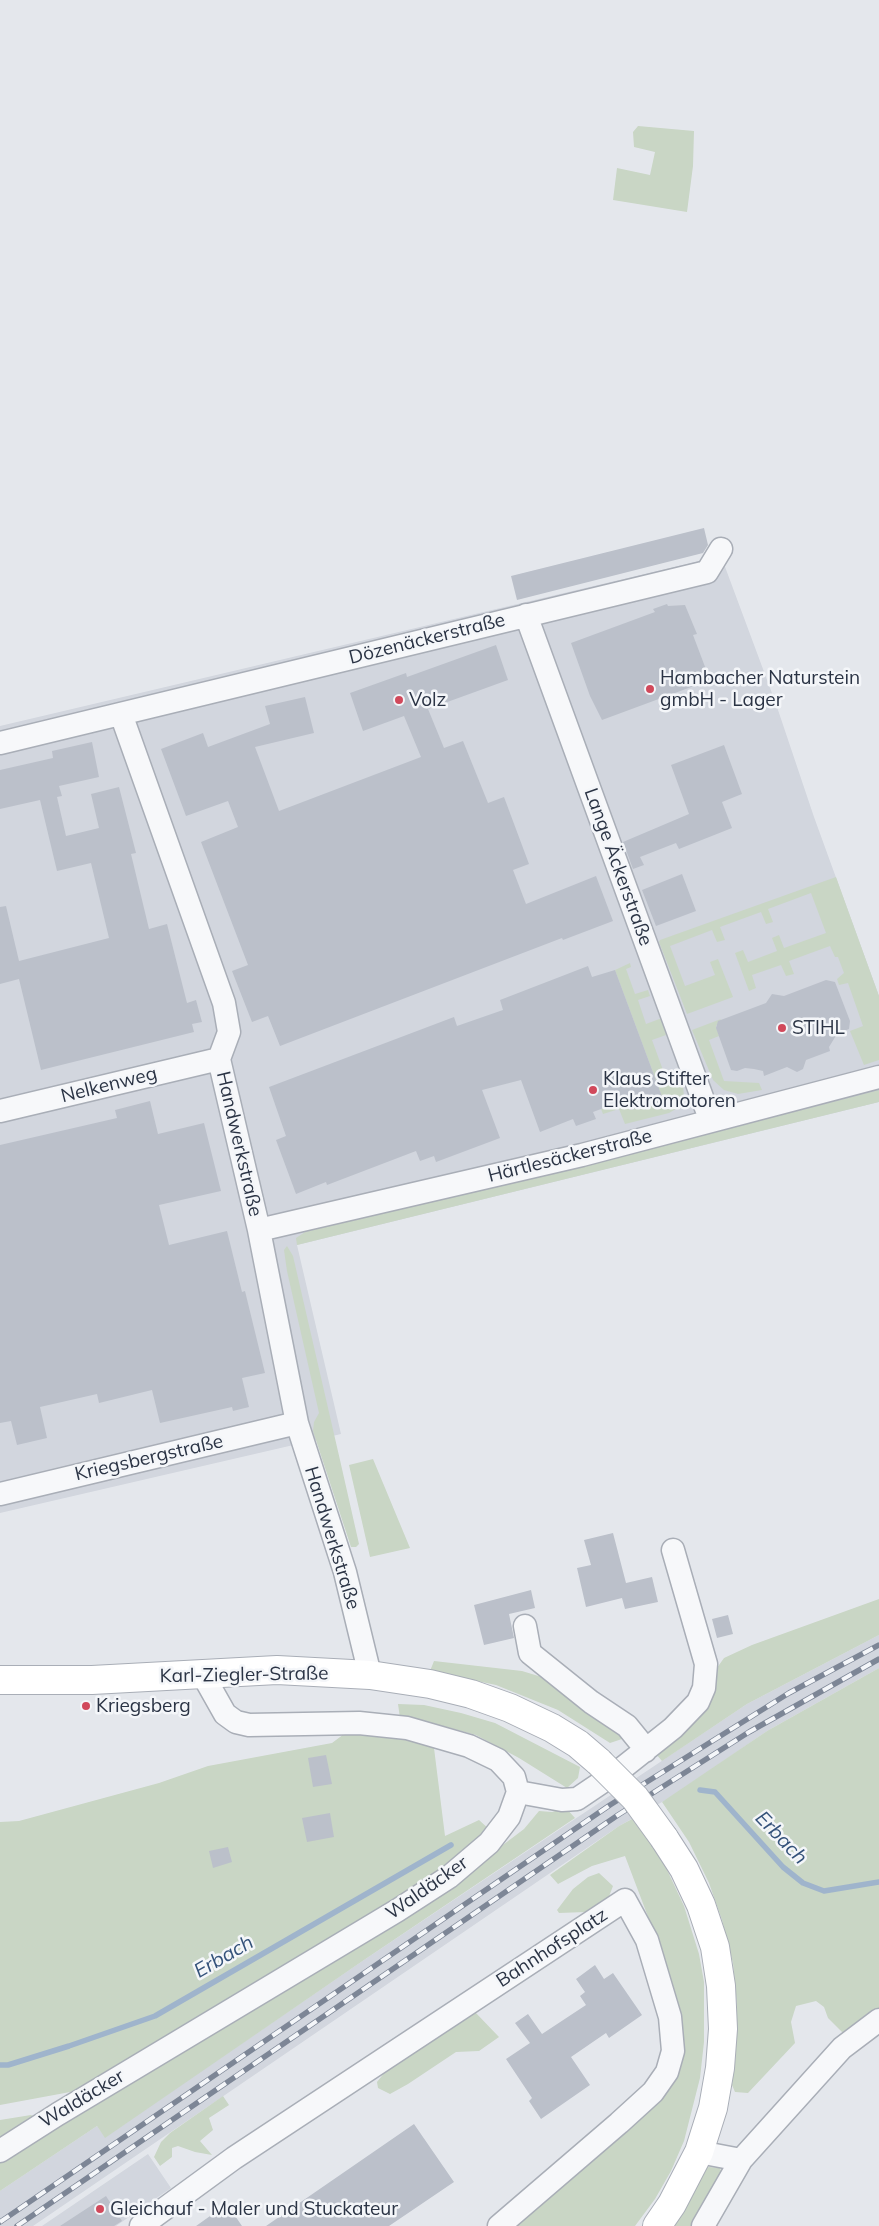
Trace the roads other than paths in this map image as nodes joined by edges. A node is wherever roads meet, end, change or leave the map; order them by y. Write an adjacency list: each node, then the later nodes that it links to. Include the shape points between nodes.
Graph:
1 (721, 549): 2 (street, Dözenäckerstraße, via 707,572)
2 (526, 615): 3 (street, Dözenäckerstraße); 8 (street, Lange Äckerstraße)
3 (121, 714): 4 (street); 5 (street, Handwerkstraße, via 224,1002 229,1032)
4 (0, 743)
5 (219, 1059): 7 (street, Nelkenweg); 9 (street, Handwerkstraße)
6 (879, 1077): 8 (street, Härtlesäckerstraße)
7 (0, 1111)
8 (710, 1119): 9 (street, Härtlesäckerstraße, via 582,1155)
9 (259, 1230): 10 (street, Handwerkstraße)
10 (297, 1423): 11 (street, Kriegsbergstraße); 15 (street, Handwerkstraße, via 345,1572)
11 (0, 1494)
12 (673, 1550): 17 (street, via 706,1664 704,1688 698,1702 680,1721)
13 (525, 1626): 17 (street, via 530,1653 627,1726)
14 (203, 1674): 15 (street, Karl-Ziegler-Straße, via 277,1670); 16 (street, Karl-Ziegler-Straße, via 92,1680); 18 (street, via 225,1714 236,1722 249,1725 359,1723 407,1728 469,1746 498,1760 514,1777)
15 (370, 1675): 21 (street, Karl-Ziegler-Straße, bridge, via 471,1694 552,1728 599,1762 635,1798 664,1838 684,1869 701,1905 715,1947 721,1986 723,2029 720,2068 713,2108)
16 (0, 1680)
17 (644, 1751): 18 (street, via 577,1799 562,1800)
18 (518, 1792): 20 (street, Waldäcker, via 509,1817 489,1843 449,1877)
19 (879, 2020): 22 (street, via 842,2048)
20 (0, 2151)
21 (699, 2152): 22 (street); 25 (street, Karl-Ziegler-Straße)
22 (740, 2160): 26 (street)
23 (141, 2226): 24 (street, Bahnhofsplatz, via 234,2158 625,1900 647,1940 670,2017 673,2051 667,2072 653,2092)
24 (499, 2226)
25 (657, 2226)
26 (703, 2226)

